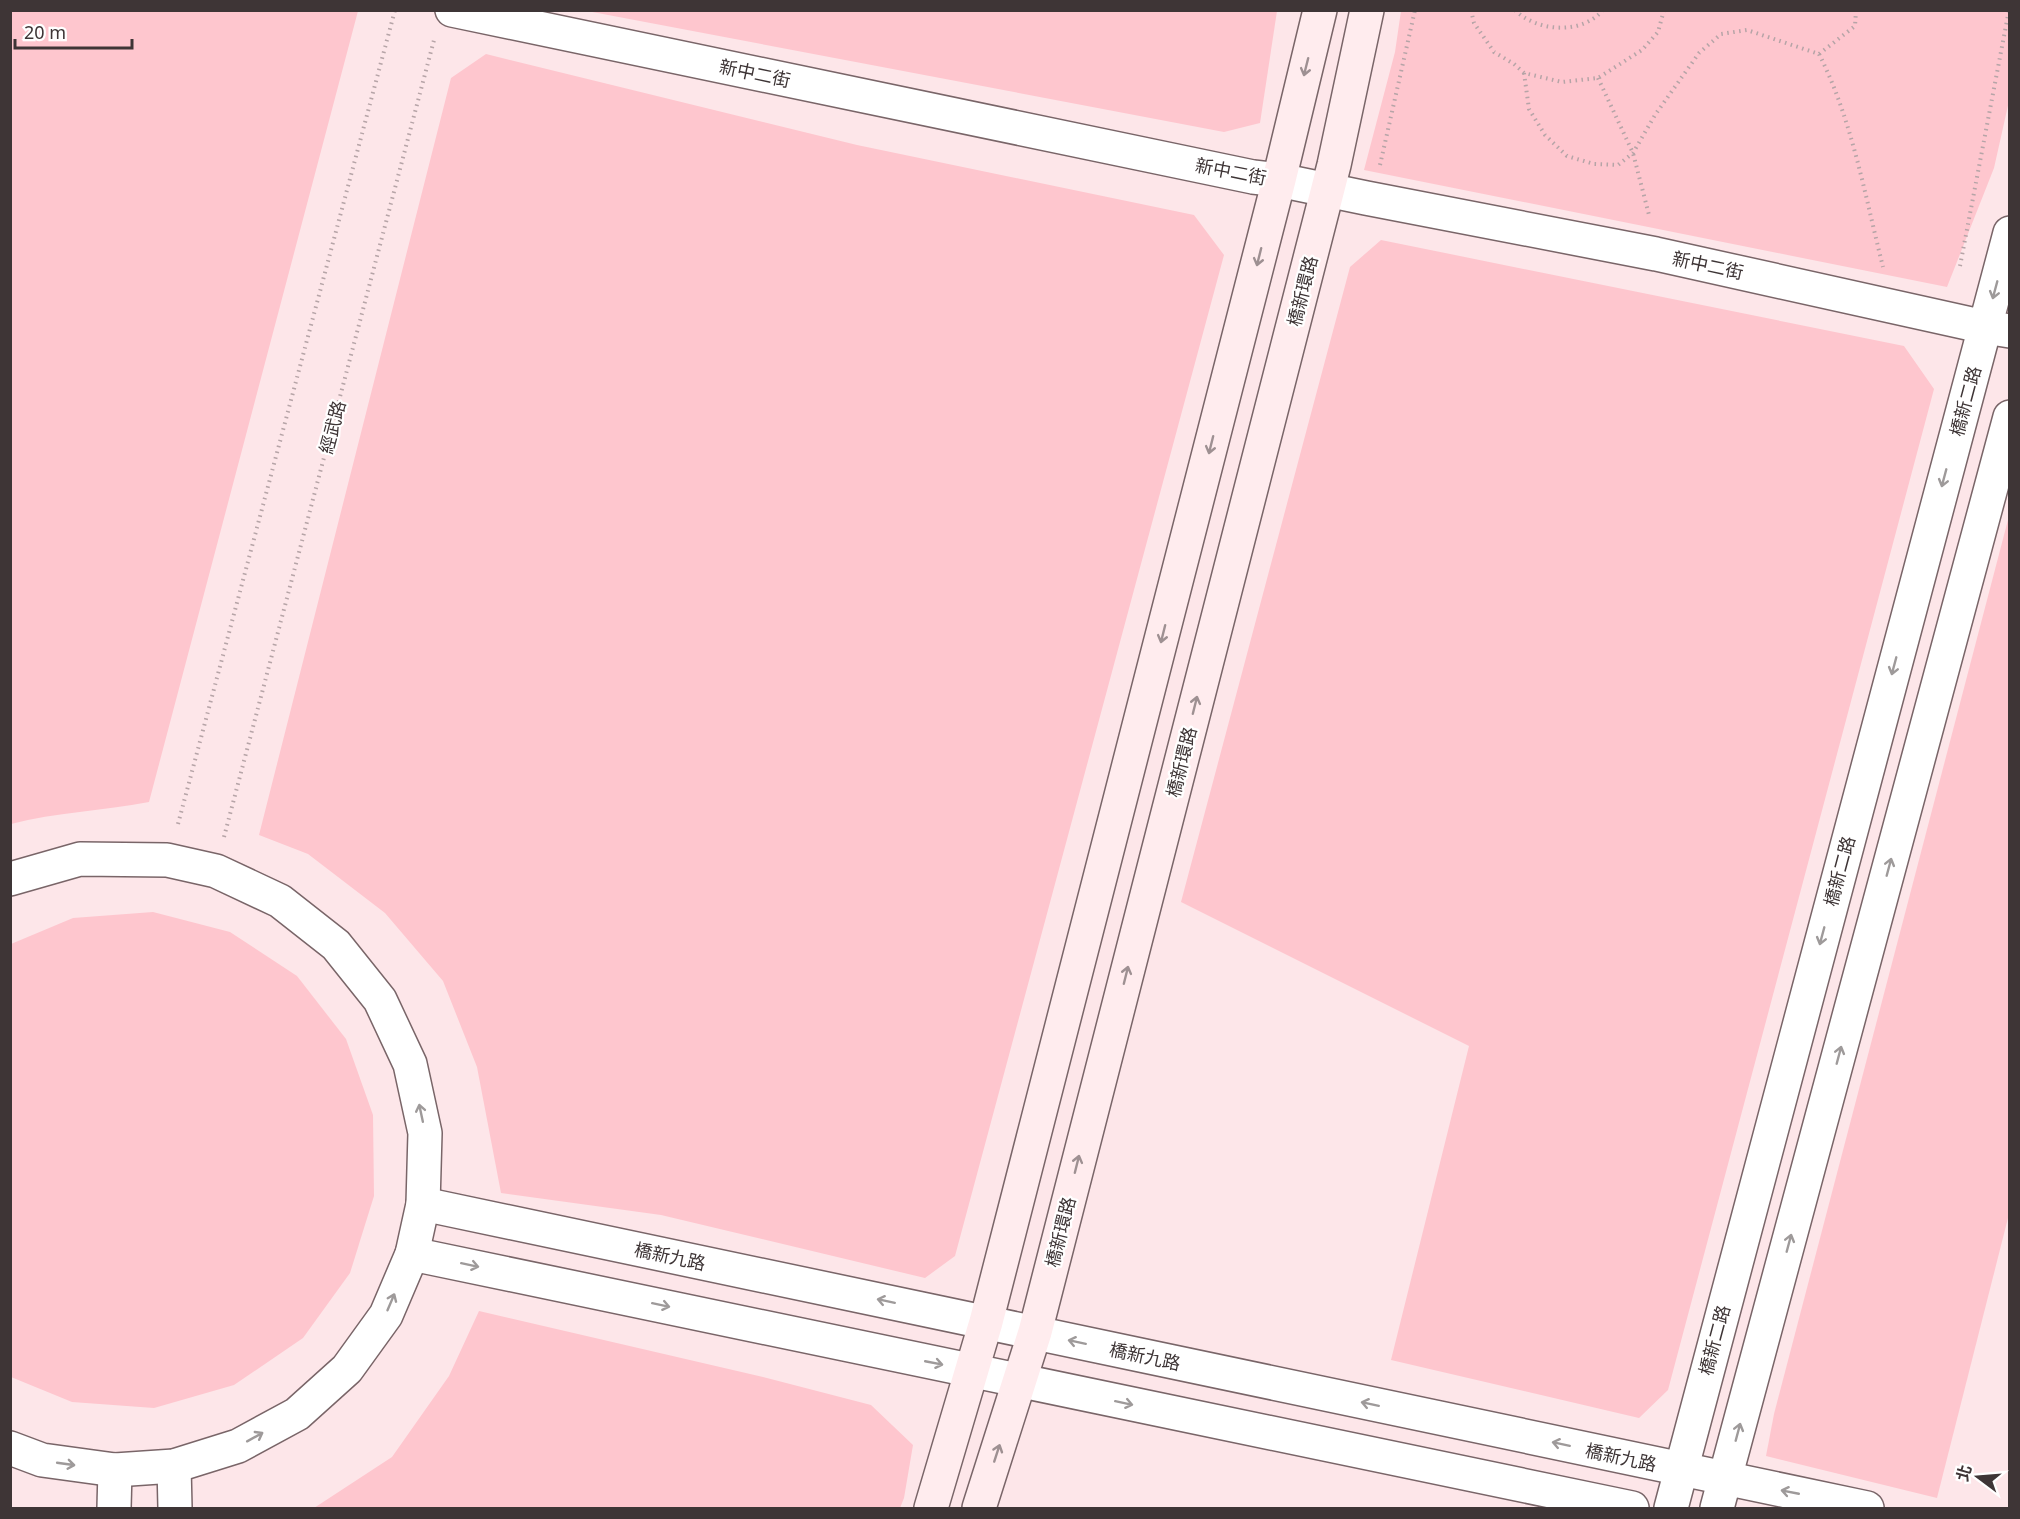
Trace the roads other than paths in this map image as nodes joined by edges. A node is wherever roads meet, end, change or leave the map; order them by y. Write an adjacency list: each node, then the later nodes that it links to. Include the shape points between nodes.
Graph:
1 (1320, 10): 4 (street, one-way to 4)
2 (1367, 10): 5 (street, 橋新環路)
3 (444, 22): 4 (street, 新中二街)
4 (1280, 180): 5 (street, 新中二街); 12 (street, one-way to 12)
5 (1327, 190): 7 (street, 新中二街, via 1656,254); 13 (street, 橋新環路, one-way to 5)
6 (2010, 233): 7 (street, 橋新二路, one-way to 7)
7 (1997, 329): 18 (street, 橋新二路, one-way to 18)
8 (2010, 417): 20 (street, one-way to 8)
9 (10, 879): 10 (street, one-way to 9, via 425,1133 410,1064 380,1000 336,945 280,901 216,872 167,860 80,859)
10 (423, 1204): 11 (street); 12 (street, 橋新九路, one-way to 10)
11 (412, 1254): 14 (street, one-way to 14); 17 (street, one-way to 11, via 238,1446 297,1414 347,1369 386,1315)
12 (986, 1322): 13 (street, 橋新九路); 14 (street)
13 (1035, 1332): 15 (street, 橋新環路); 18 (street, 橋新九路, one-way to 13)
14 (972, 1371): 15 (street); 23 (street)
15 (1020, 1381): 24 (street, 橋新環路, one-way to 15); 25 (street, one-way to 25)
16 (10, 1448): 19 (street, one-way to 19, via 42,1460)
17 (174, 1466): 19 (street); 22 (street)
18 (1680, 1469): 20 (street, 橋新九路); 26 (street, 橋新二路)
19 (115, 1470): 21 (street)
20 (1721, 1494): 27 (street, 橋新九路, one-way to 20)
21 (114, 1509)
22 (175, 1509)
23 (931, 1509)
24 (979, 1509)
25 (1632, 1509)
26 (1671, 1509)
27 (1867, 1509)

